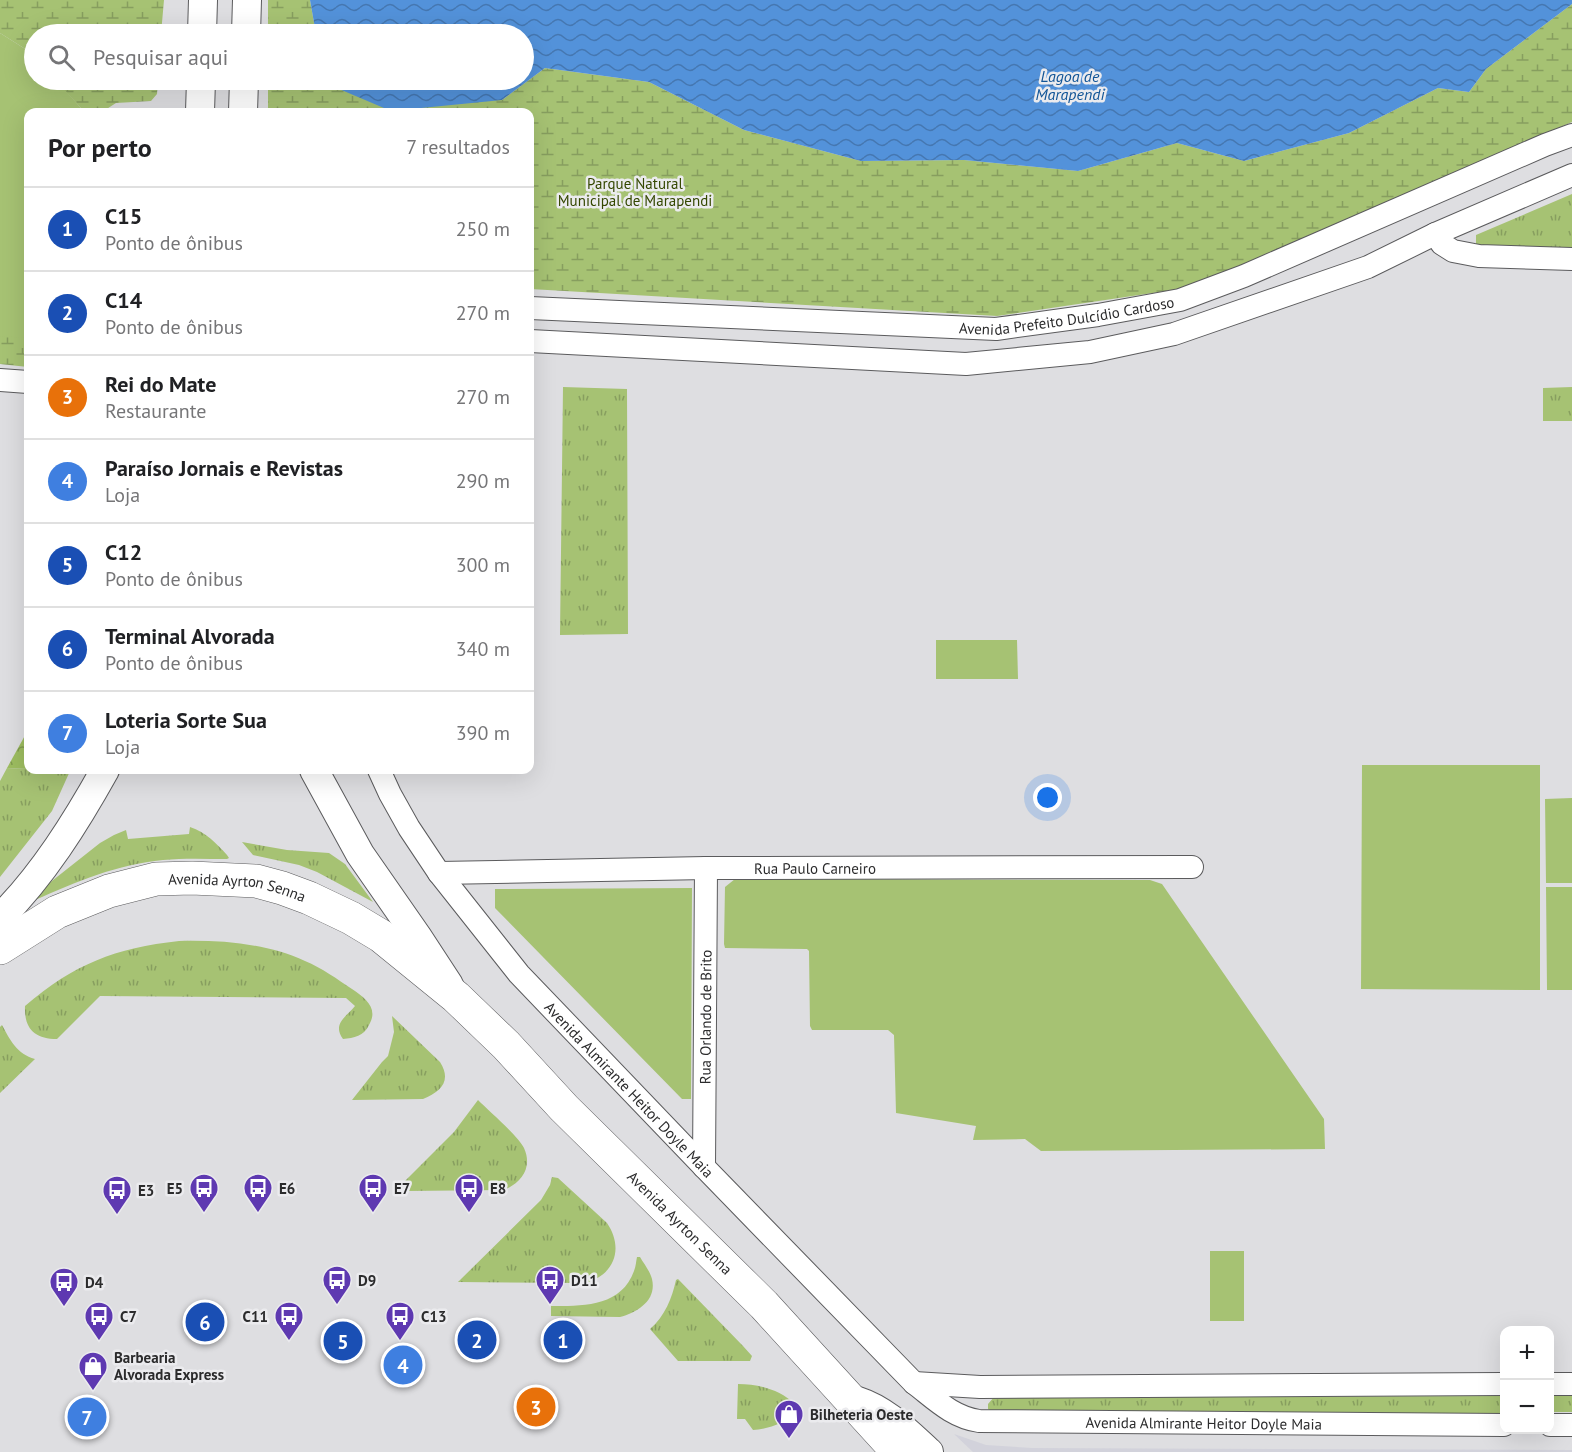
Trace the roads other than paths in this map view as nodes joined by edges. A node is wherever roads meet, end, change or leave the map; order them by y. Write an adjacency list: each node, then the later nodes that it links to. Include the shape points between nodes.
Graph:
1 (203, 0): 3 (main road)
2 (247, 0): 4 (main road)
3 (202, 24)
4 (246, 24)
5 (201, 90): 7 (main road)
6 (244, 90): 8 (main road)
7 (200, 108)
8 (243, 108)
9 (1572, 135): 13 (street, Avenida Prefeito Dulcídio Cardoso, via 1244,276 1180,300 1098,315 996,329)
10 (1572, 175): 11 (street)
11 (1435, 234): 12 (street, via 1453,251 1479,256); 14 (street, via 1368,267 1174,334 1090,352 966,364)
12 (1572, 259)
13 (534, 308)
14 (534, 341)
15 (0, 380): 16 (street)
16 (24, 382)
17 (102, 774): 23 (main road, via 38,877)
18 (316, 774): 25 (main road, Avenida Ayrton Senna, via 360,854)
19 (381, 774): 22 (street, Avenida Almirante Heitor Doyle Maia, via 409,828)
20 (1192, 867): 21 (street, Rua Paulo Carneiro)
21 (706, 868): 22 (street, Rua Paulo Carneiro); 26 (street, Rua Orlando de Brito)
22 (439, 873): 26 (street, Avenida Almirante Heitor Doyle Maia, via 519,974)
23 (0, 918)
24 (0, 948): 25 (highway, Avenida Ayrton Senna, via 57,912 109,891 156,879 256,881 309,898 351,918 381,936)
25 (456, 997): 32 (highway, Avenida Ayrton Senna, via 764,1305)
26 (704, 1167): 27 (street, Avenida Almirante Heitor Doyle Maia)
27 (914, 1383): 31 (street); 33 (street, Avenida Almirante Heitor Doyle Maia, via 951,1412)
28 (1500, 1384): 31 (street)
29 (1554, 1384): 30 (street)
30 (1572, 1384)
31 (980, 1387): 33 (street)
32 (850, 1398): 37 (highway, Avenida Ayrton Senna); 38 (main road, via 892,1420)
33 (979, 1421): 34 (street, Avenida Almirante Heitor Doyle Maia)
34 (1500, 1425)
35 (1554, 1425): 36 (street)
36 (1572, 1425)
37 (898, 1452)
38 (929, 1452)

